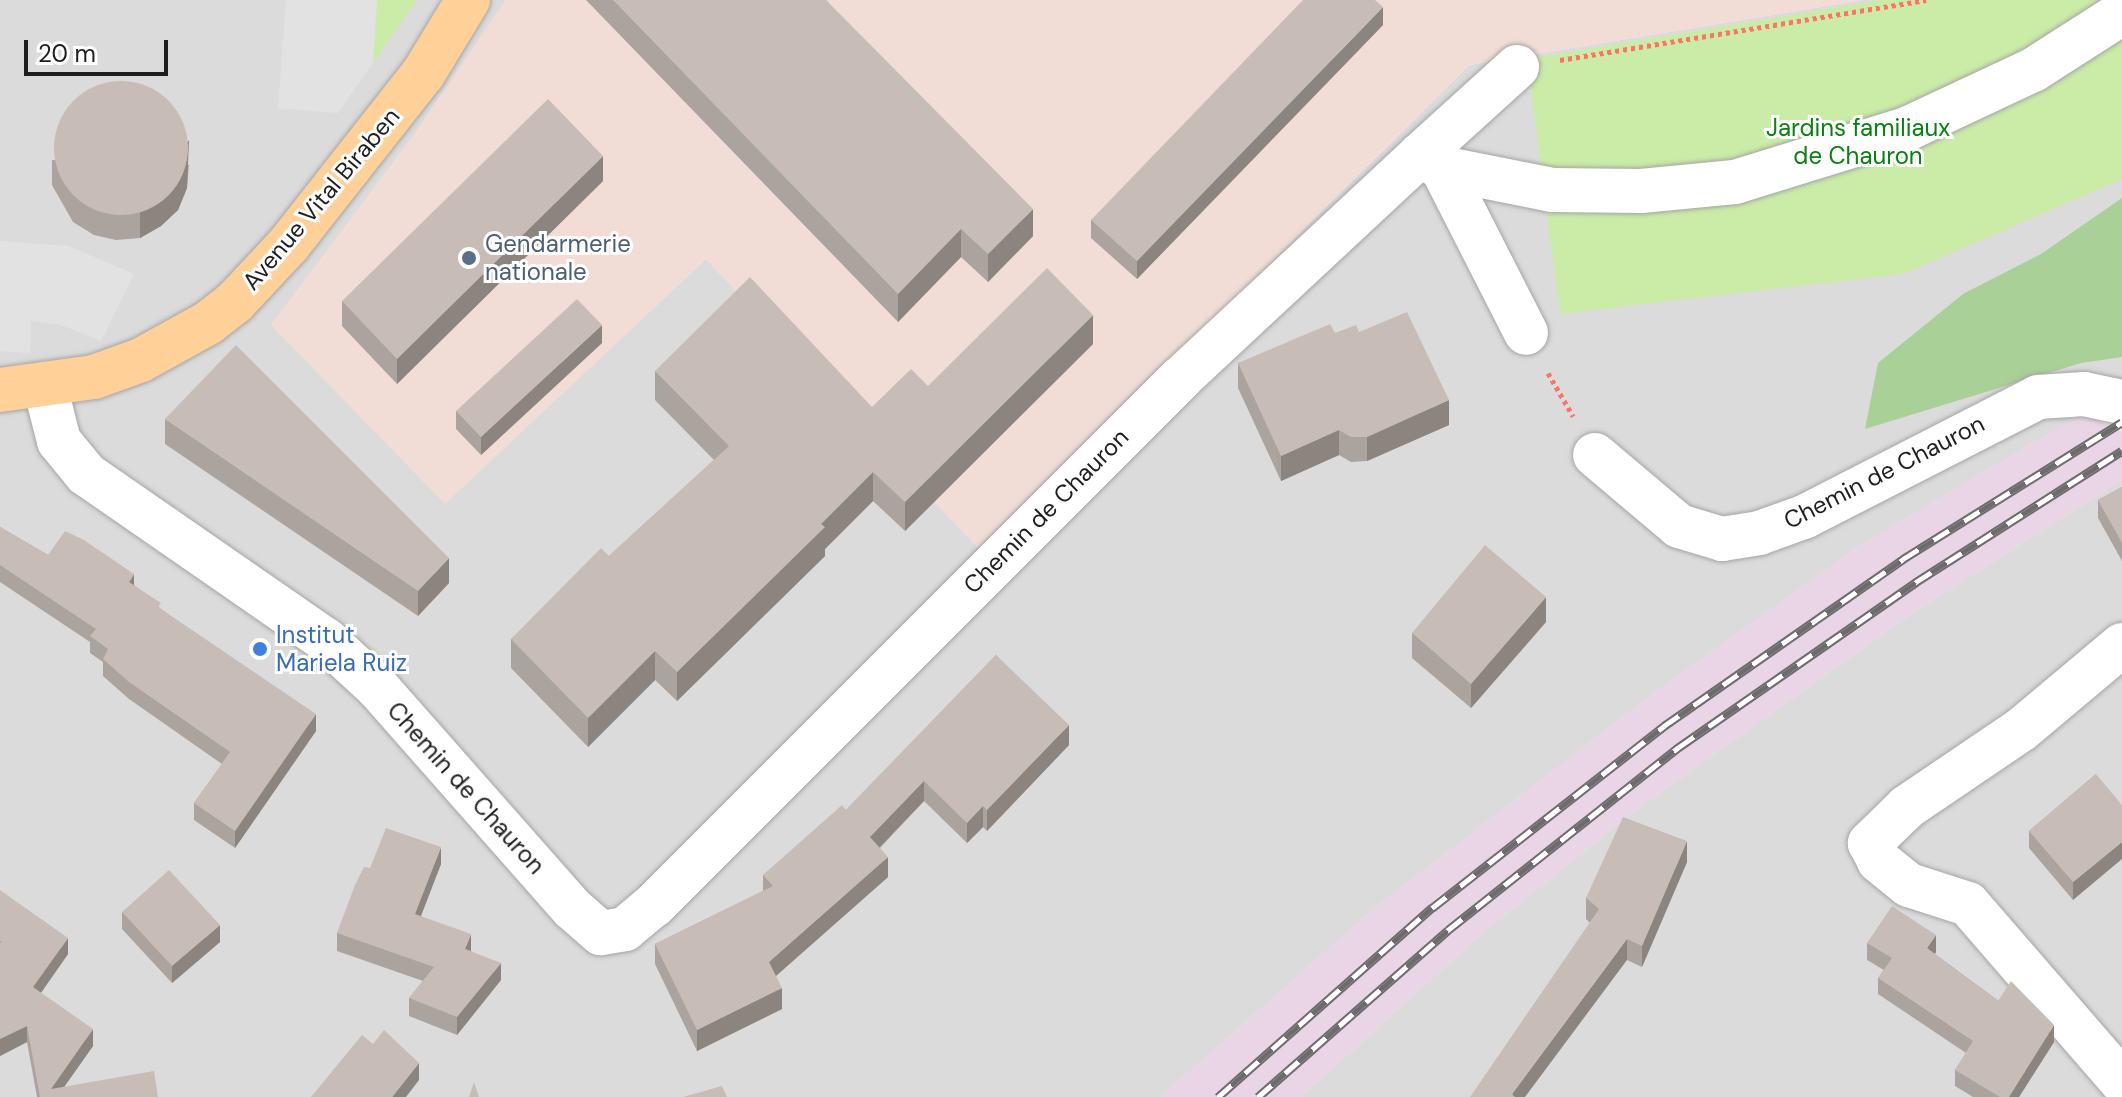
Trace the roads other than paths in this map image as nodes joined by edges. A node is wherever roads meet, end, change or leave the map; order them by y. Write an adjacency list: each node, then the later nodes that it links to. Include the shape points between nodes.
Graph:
1 (468, 0): 6 (main road, Avenue Vital Biraben, via 413,86 289,244 235,302 141,360)
2 (2122, 13): 4 (street, via 2033,70 1909,128 1735,182 1641,191 1552,190)
3 (1517, 67): 4 (street)
4 (1431, 162): 5 (street); 6 (street, Chemin de Chauron, via 1180,379 625,929 601,933 573,909 377,687 326,640 86,474 59,441)
5 (1526, 333)
6 (45, 386): 7 (main road)
7 (0, 390)
8 (2122, 402): 9 (street, Chemin de Chauron, via 2059,393 2027,401 1804,517 1722,539 1679,526)
9 (1595, 455)
10 (2122, 645): 11 (street, via 2022,729 1907,807 1870,843 1879,861 1909,885 1968,904)
11 (2122, 1082)

